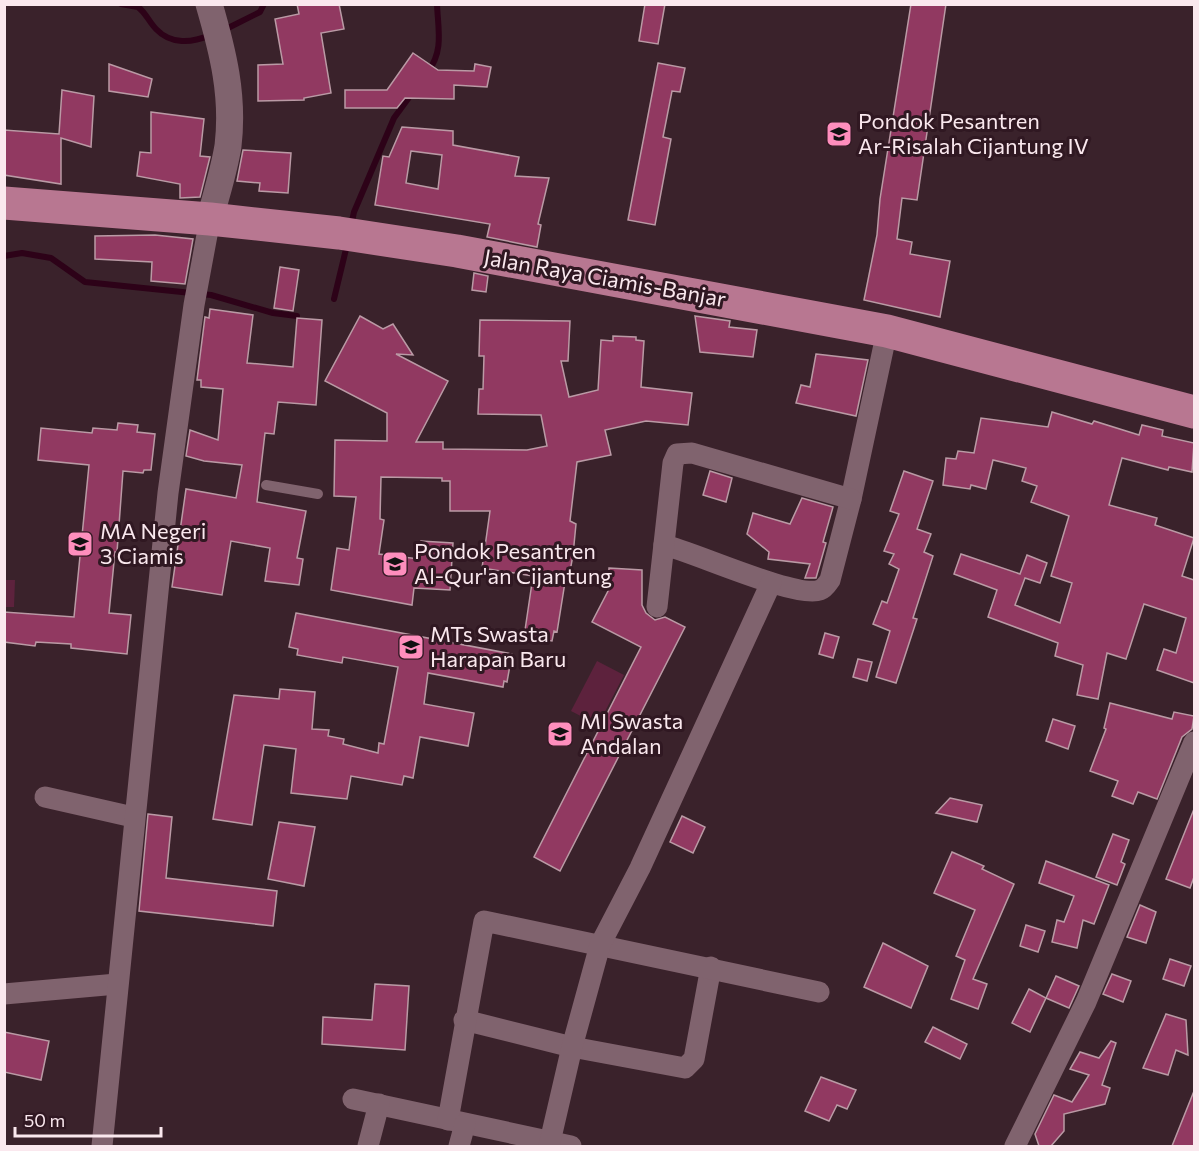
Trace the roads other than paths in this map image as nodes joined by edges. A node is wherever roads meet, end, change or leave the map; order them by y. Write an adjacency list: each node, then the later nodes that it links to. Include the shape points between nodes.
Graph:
1 (216, 28): 3 (street, via 230,89 230,122 228,148)
2 (4, 203): 3 (highway, Jalan Raya Ciamis-Banjar)
3 (210, 219): 4 (highway, Jalan Raya Ciamis-Banjar, via 350,234); 14 (street, via 168,493)
4 (887, 331): 5 (highway, Jalan Raya Ciamis-Banjar); 8 (street)
5 (1194, 412)
6 (266, 485): 7 (lane)
7 (318, 494)
8 (851, 499): 9 (street, via 692,453 680,453 673,463); 10 (street, via 825,587 816,591)
9 (664, 545): 10 (street); 11 (street)
10 (771, 583): 15 (street, via 640,868)
11 (657, 607)
12 (1194, 742): 29 (street, via 1086,1002)
13 (45, 797): 14 (street)
14 (134, 817): 17 (street)
15 (600, 945): 16 (street); 20 (street, via 484,921); 21 (street)
16 (711, 967): 18 (street); 21 (street, via 696,1054 688,1067)
17 (117, 984): 19 (street); 26 (street)
18 (819, 992)
19 (4, 994)
20 (464, 1020): 21 (street); 24 (street)
21 (572, 1047): 25 (street)
22 (354, 1099): 23 (street)
23 (379, 1104): 24 (street); 27 (street)
24 (456, 1122): 25 (street); 28 (street)
25 (557, 1145)
26 (102, 1146)
27 (368, 1146)
28 (459, 1146)
29 (1015, 1146)

